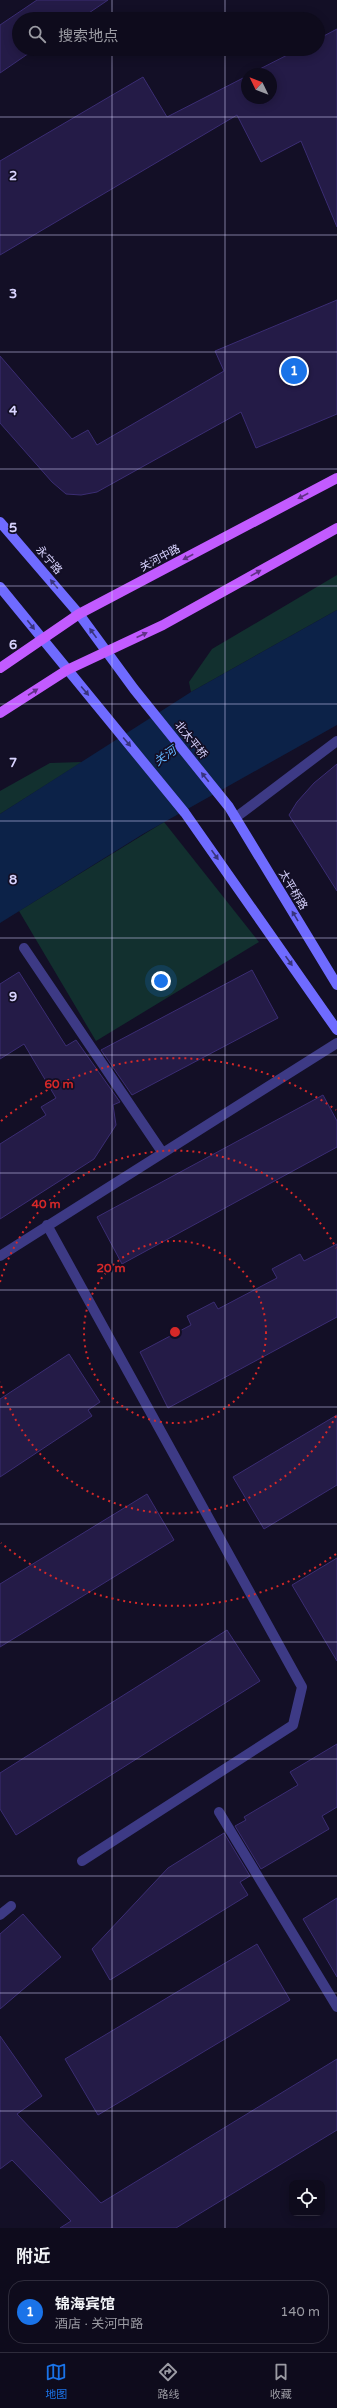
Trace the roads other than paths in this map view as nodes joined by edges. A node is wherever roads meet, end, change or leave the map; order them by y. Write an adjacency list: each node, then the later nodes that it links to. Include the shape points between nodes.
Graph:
1 (337, 478): 5 (main road, 关河中路, one-way to 5)
2 (0, 522): 5 (main road, 永宁路, one-way to 2)
3 (337, 528): 7 (main road, one-way to 3, via 162,625)
4 (0, 587): 6 (main road, one-way to 6)
5 (79, 614): 6 (main road, 关河中路); 7 (main road, one-way to 5)
6 (43, 641): 8 (main road, 关河中路); 9 (main road)
7 (106, 652): 9 (main road); 12 (main road, 北太平桥, one-way to 7)
8 (0, 668)
9 (67, 670): 10 (main road, one-way to 9); 16 (main road, one-way to 16, via 193,823)
10 (0, 714)
11 (337, 740): 13 (lane)
12 (229, 807): 13 (main road, 太平桥路)
13 (235, 818): 15 (main road, 太平桥路, one-way to 13)
14 (24, 948): 18 (lane)
15 (337, 985)
16 (337, 1030)
17 (337, 1043): 18 (lane)
18 (162, 1152): 19 (lane)
19 (47, 1224): 20 (lane); 22 (lane, via 302,1688 293,1725)
20 (0, 1256)
21 (219, 1812): 25 (lane)
22 (82, 1861)
23 (11, 1906): 24 (lane)
24 (0, 1915)
25 (337, 2007)

